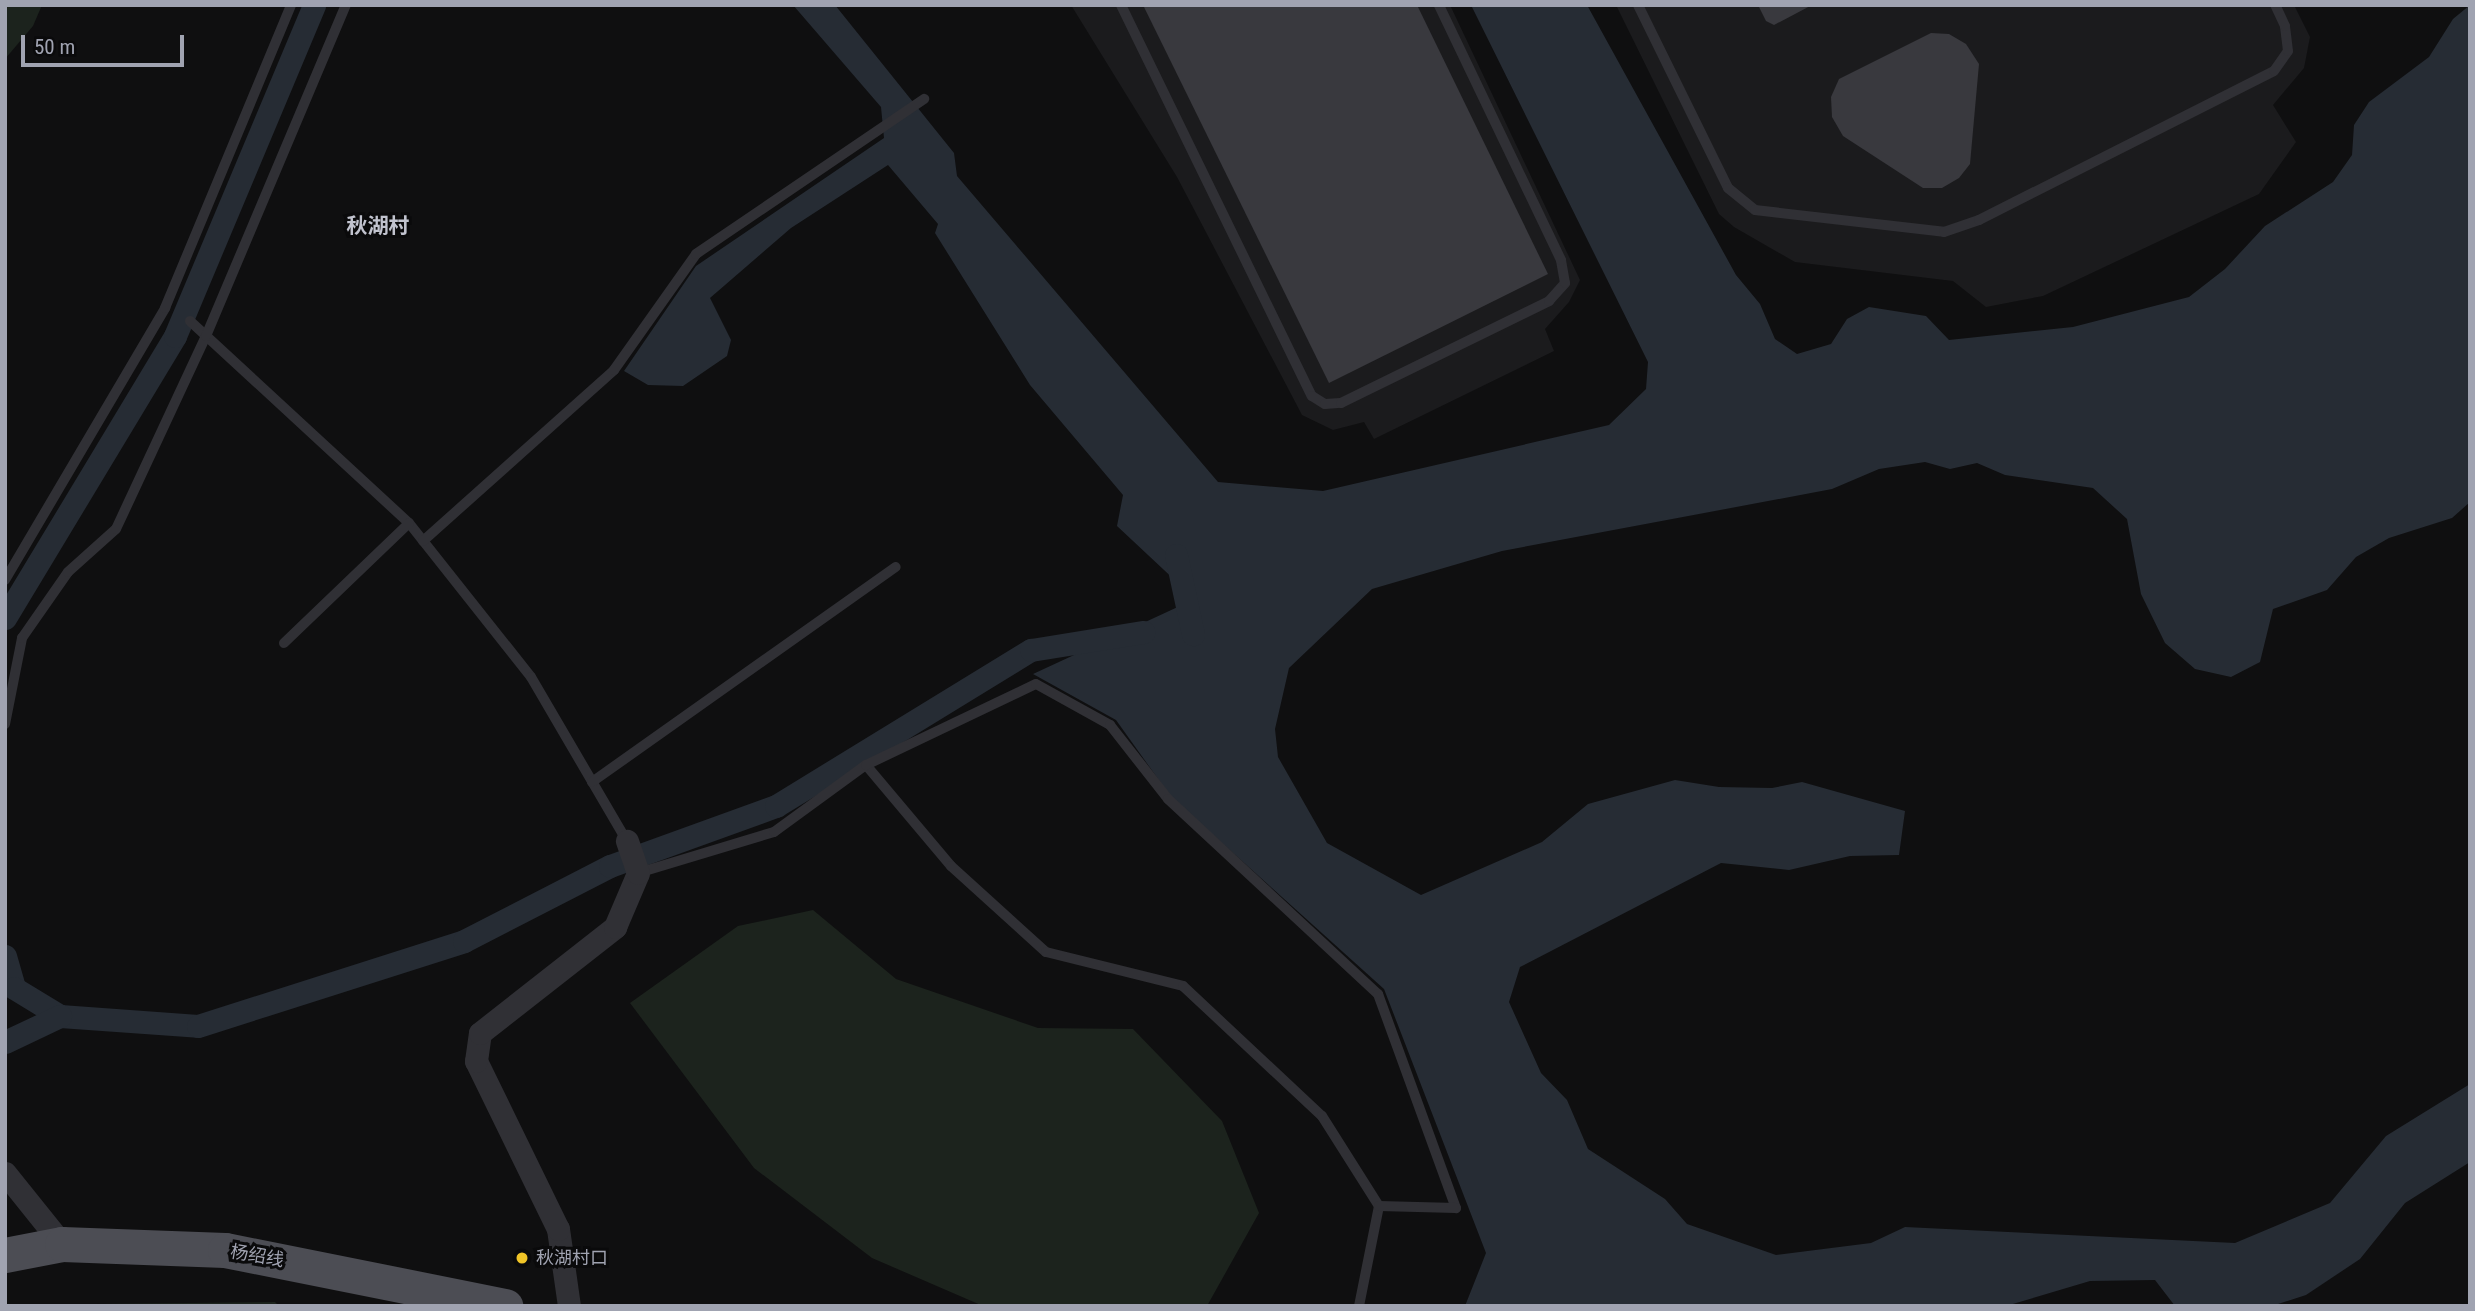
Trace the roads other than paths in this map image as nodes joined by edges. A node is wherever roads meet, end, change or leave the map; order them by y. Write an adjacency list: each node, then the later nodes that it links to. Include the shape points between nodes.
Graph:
1 (291, 5): 13 (lane, via 165,308)
2 (346, 5): 9 (lane)
3 (1121, 5): 4 (lane, via 1312,396 1325,404 1342,403 1549,301 1565,283 1561,260)
4 (1439, 5)
5 (1638, 5): 6 (lane, via 1728,188 1755,210 1944,232 1979,220 2274,71 2288,51 2285,26)
6 (2275, 5)
7 (924, 99): 11 (lane, via 696,254 614,370)
8 (190, 321): 9 (lane)
9 (206, 336): 10 (lane); 15 (lane, via 116,529 68,572 22,638)
10 (409, 523): 11 (lane); 14 (lane)
11 (423, 541): 17 (lane, via 531,677)
12 (896, 567): 17 (lane)
13 (5, 580)
14 (284, 643)
15 (5, 724)
16 (866, 765): 19 (lane, via 774,832); 21 (lane, via 951,866 1046,952 1183,986 1322,1116); 21 (lane, via 1036,684 1111,725 1168,799 1378,994 1455,1208)
17 (592, 782): 18 (lane)
18 (627, 841): 19 (street)
19 (638, 873): 25 (street, via 615,928 480,1033 477,1061 558,1228)
20 (5, 1173): 22 (street)
21 (1379, 1206): 26 (lane)
22 (62, 1244): 23 (main road, 杨绍线); 24 (main road, 杨绍线, via 225,1250)
23 (5, 1255)
24 (505, 1306)
25 (569, 1306)
26 (1359, 1306)

